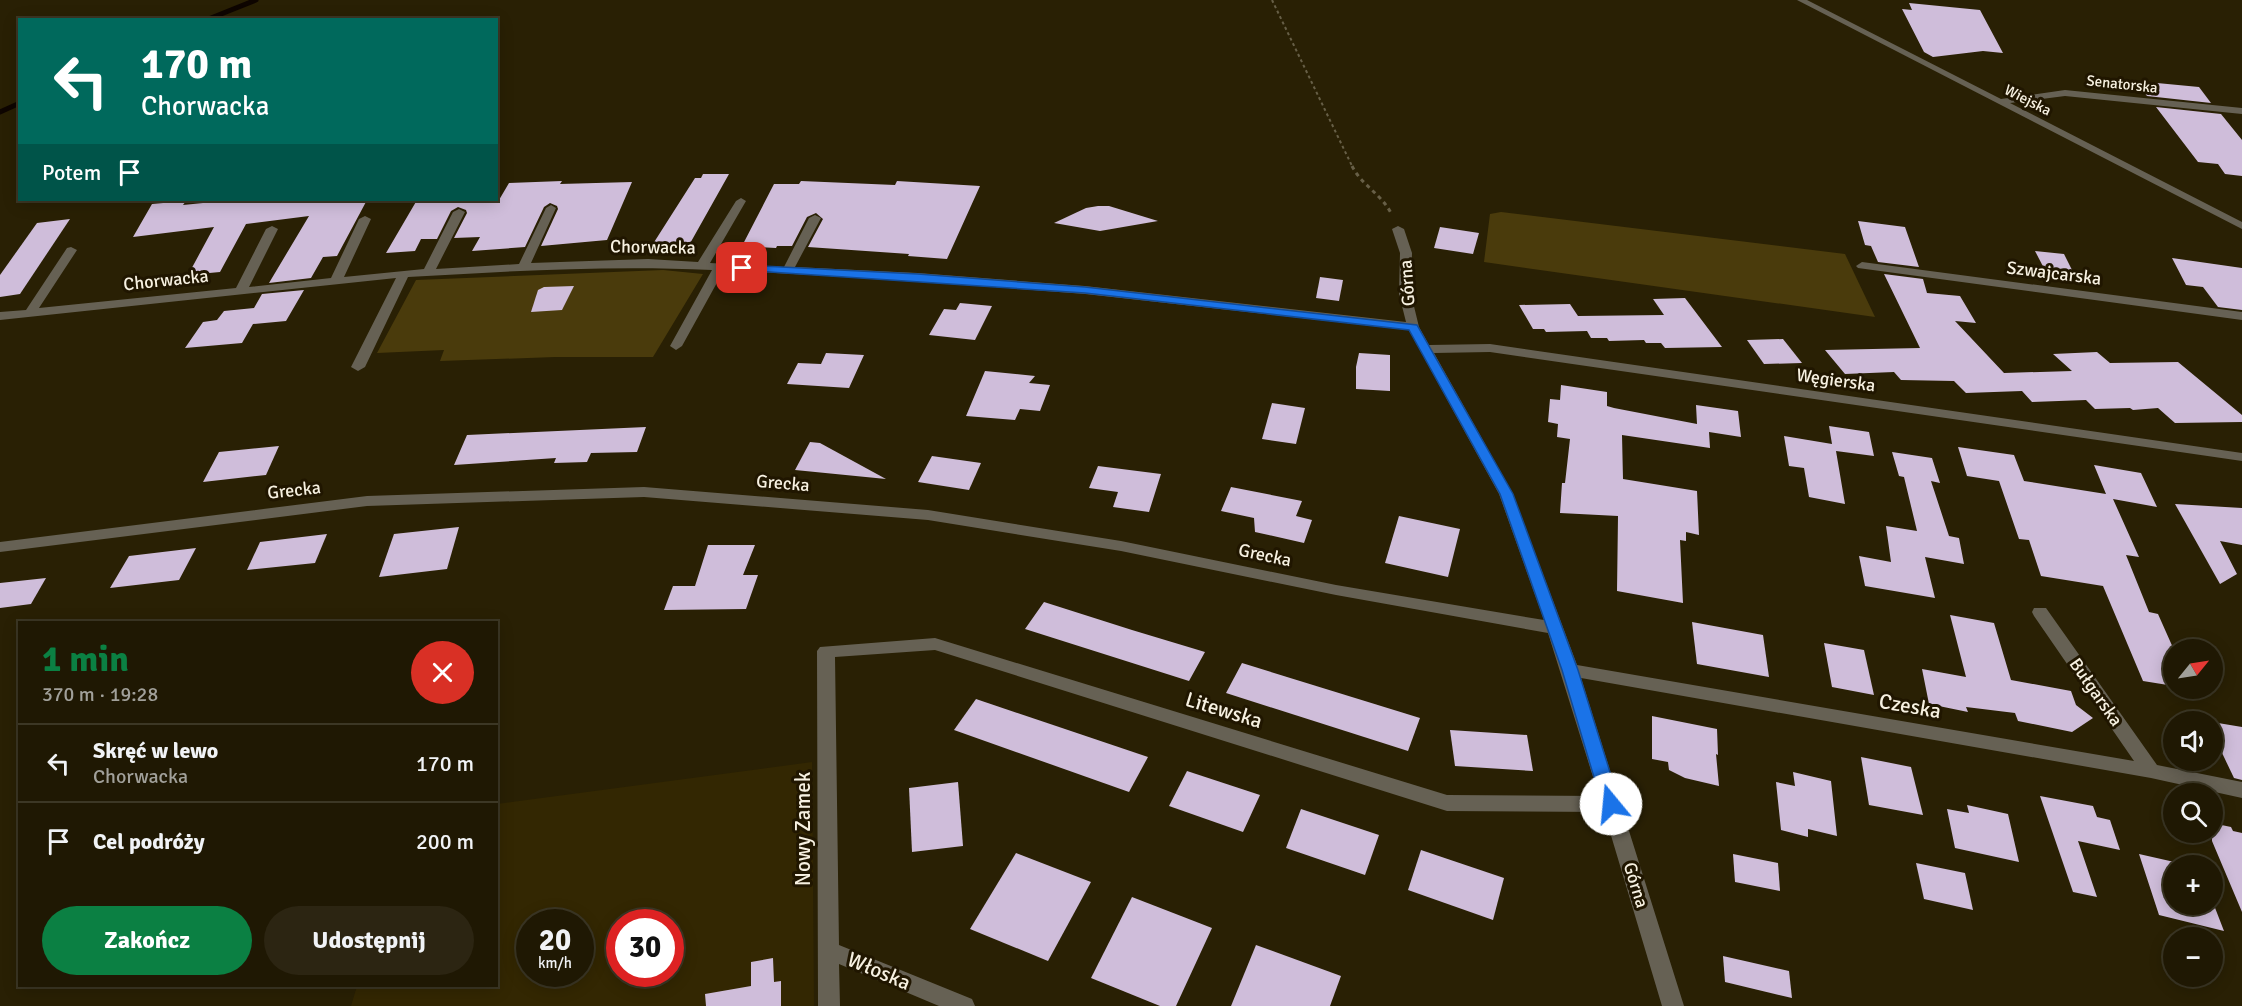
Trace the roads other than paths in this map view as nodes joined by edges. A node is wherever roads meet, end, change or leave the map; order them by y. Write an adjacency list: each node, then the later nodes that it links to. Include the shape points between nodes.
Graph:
1 (1801, 0): 2 (street, Wiejska)
2 (2000, 102): 3 (street, Senatorska, via 2065,93); 9 (street, Wiejska)
3 (2242, 111)
4 (741, 201): 13 (street)
5 (551, 208): 15 (street)
6 (459, 212): 18 (street)
7 (815, 218): 17 (street)
8 (365, 219): 20 (street)
9 (2242, 226)
10 (272, 229): 21 (street)
11 (1398, 229): 25 (street, Górna, via 1406,253 1405,294)
12 (71, 250): 22 (street)
13 (702, 266): 15 (street, Chorwacka, via 648,263); 16 (street, Chorwacka)
14 (1862, 266): 24 (street, Szwajcarska)
15 (523, 267): 18 (street, Chorwacka)
16 (720, 267): 17 (street, Chorwacka); 26 (street)
17 (788, 270): 25 (street, Chorwacka, via 1085,290)
18 (428, 273): 19 (street, Chorwacka)
19 (404, 274): 20 (street, Chorwacka); 28 (street)
20 (336, 280): 21 (street, Chorwacka)
21 (241, 290): 22 (street, Chorwacka)
22 (30, 313): 23 (street, Chorwacka)
23 (0, 316)
24 (2242, 316)
25 (1413, 327): 27 (street, Górna)
26 (676, 346)
27 (1424, 349): 29 (street, Węgierska, via 1490,348); 32 (street, Górna, via 1506,494)
28 (358, 367)
29 (2242, 457)
30 (0, 547): 32 (street, Grecka, via 367,501 644,492 928,514 1121,546 1336,590)
31 (2040, 612): 35 (street, Bułgarska)
32 (1555, 628): 34 (street, Górna)
33 (826, 651): 37 (street, Litewska, via 935,644 1447,803); 38 (street, Nowy Zamek)
34 (1570, 670): 35 (street, Czeska); 37 (street, Górna)
35 (2151, 771): 36 (street, Czeska)
36 (2242, 790)
37 (1611, 804): 41 (street, Górna)
38 (828, 950): 39 (street, Nowy Zamek); 40 (street, Włoska)
39 (829, 1006)
40 (964, 1006)
41 (1673, 1006)

